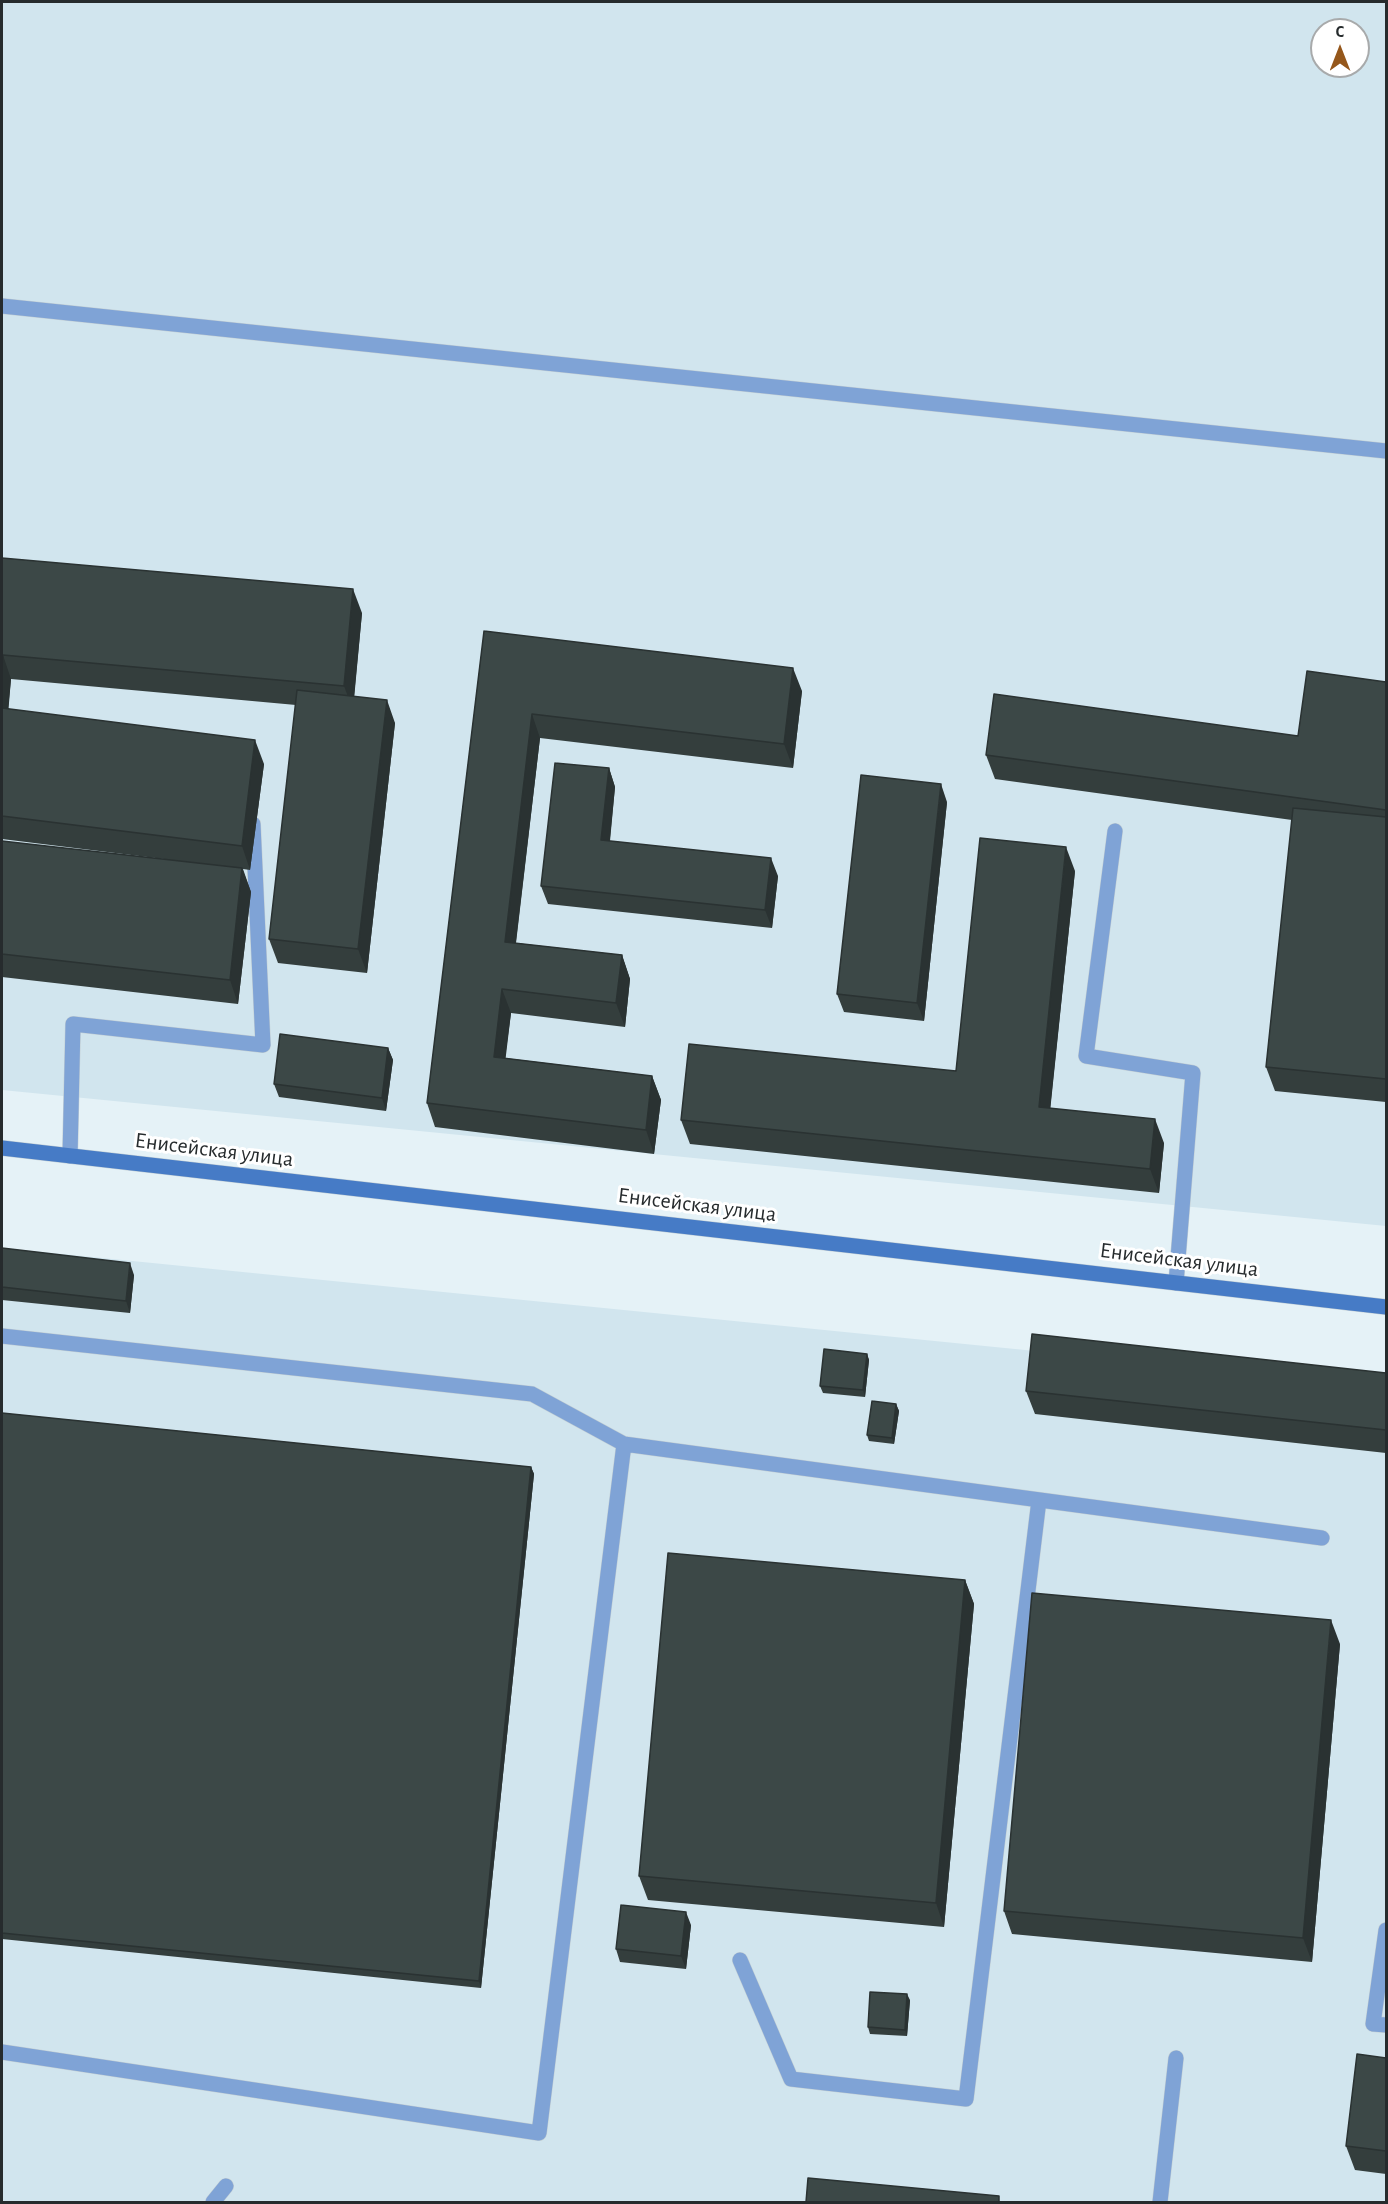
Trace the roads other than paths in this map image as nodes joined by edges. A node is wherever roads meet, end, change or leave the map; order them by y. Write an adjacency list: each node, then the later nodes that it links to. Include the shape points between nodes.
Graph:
1 (2, 306): 2 (lane)
2 (1386, 451)
3 (252, 808): 6 (lane, via 263,1045 73,1024)
4 (1115, 831): 7 (lane, via 1086,1056 1193,1073)
5 (2, 1148): 6 (street, Енисейская улица)
6 (70, 1156): 7 (street, Енисейская улица)
7 (1176, 1283): 8 (street, Енисейская улица)
8 (1386, 1307)
9 (2, 1336): 10 (lane, via 532,1394)
10 (624, 1444): 11 (lane); 16 (lane, via 538,2133)
11 (1039, 1500): 12 (lane); 14 (lane, via 966,2099 791,2079)
12 (1322, 1538)
13 (1386, 1930): 15 (lane, via 1373,2024)
14 (741, 1960)
15 (1386, 2025)
16 (2, 2052)
17 (1176, 2058): 20 (lane)
18 (226, 2186): 19 (lane)
19 (213, 2202)
20 (1160, 2202)

